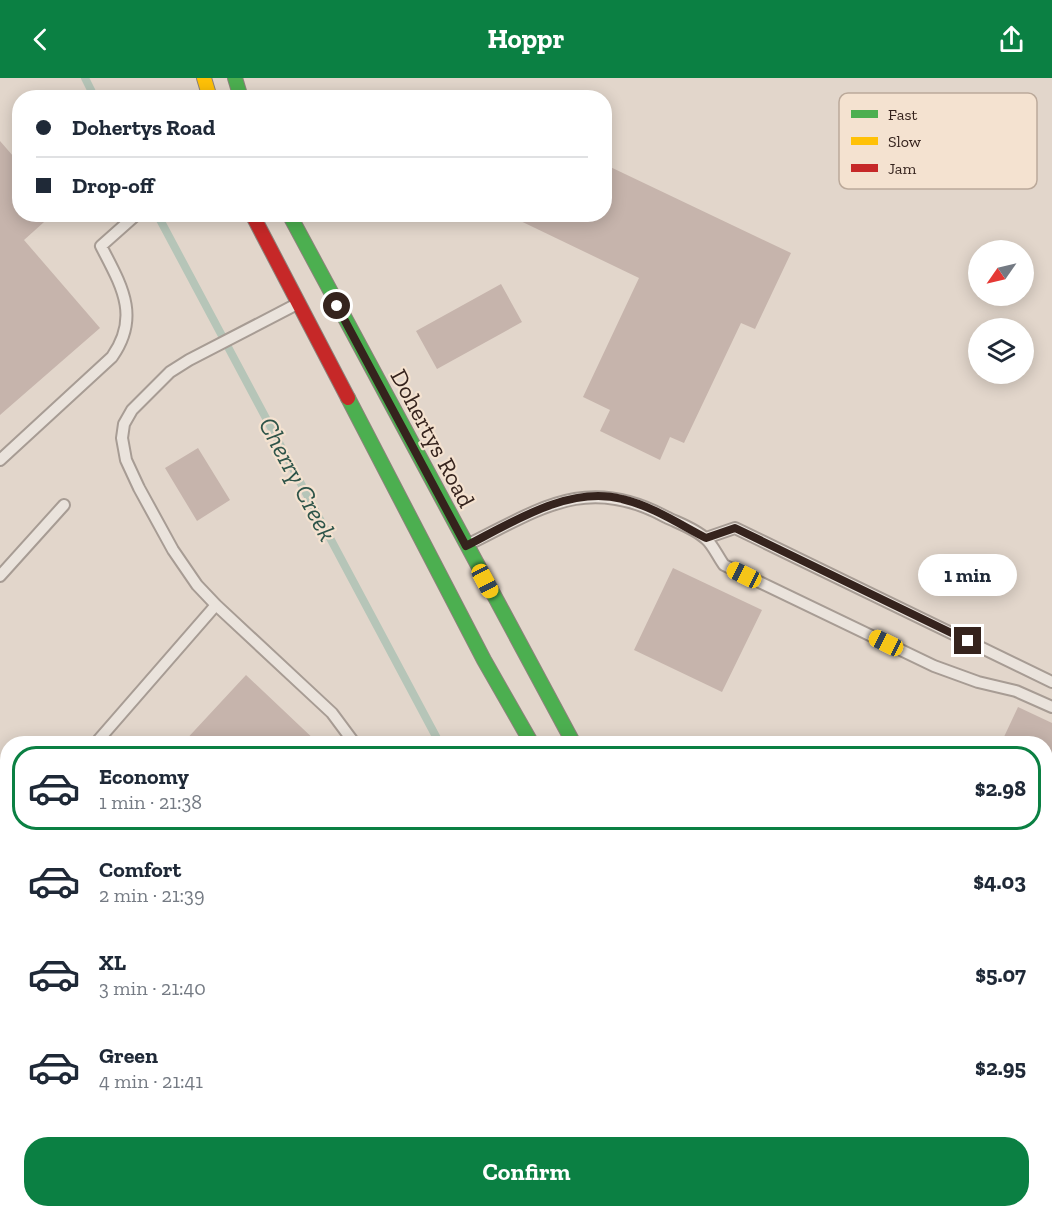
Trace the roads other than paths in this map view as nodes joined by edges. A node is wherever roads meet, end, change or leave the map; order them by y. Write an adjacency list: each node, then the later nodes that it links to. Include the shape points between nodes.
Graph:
1 (128, 222): 5 (lane, via 101,246 126,298 127,321 122,343 112,357)
2 (256, 222): 4 (main road)
3 (294, 222): 8 (main road, Dohertys Road)
4 (297, 304): 10 (lane, via 170,372 132,410 124,424 126,460 138,488 197,585); 15 (main road)
5 (0, 460)
6 (64, 504): 9 (lane)
7 (706, 538): 8 (lane, via 650,508 620,498 595,497 544,506); 11 (lane, via 735,528); 12 (lane, via 724,565 934,666 1016,691)
8 (466, 546): 16 (main road, Dohertys Road)
9 (0, 576)
10 (216, 605): 13 (lane); 14 (lane, via 332,713)
11 (1052, 682)
12 (1052, 707)
13 (102, 736)
14 (349, 736)
15 (527, 736)
16 (570, 736)

